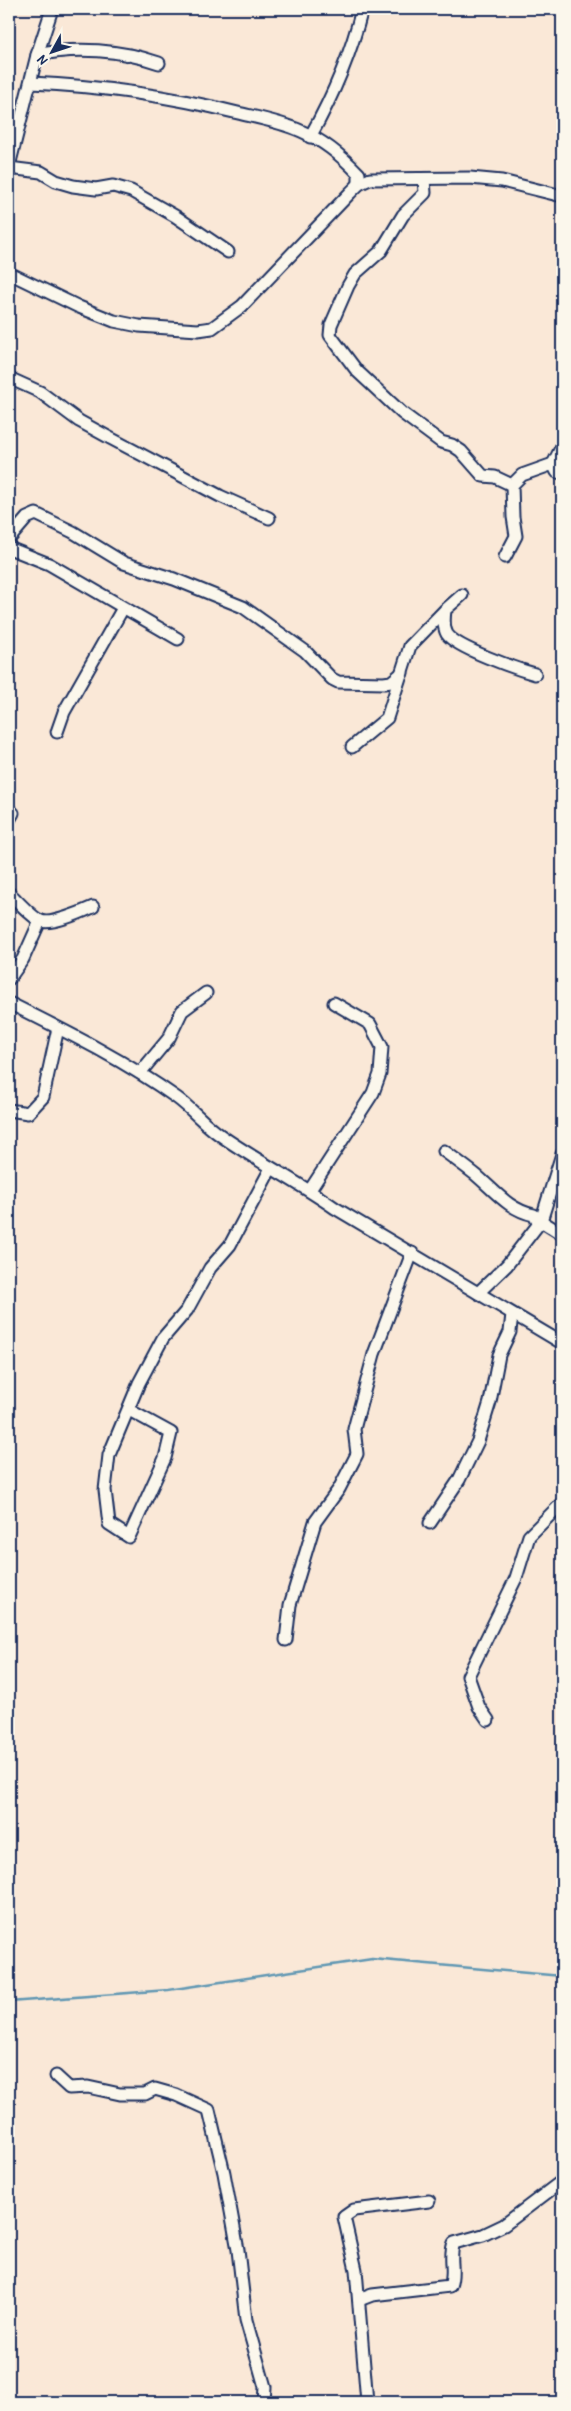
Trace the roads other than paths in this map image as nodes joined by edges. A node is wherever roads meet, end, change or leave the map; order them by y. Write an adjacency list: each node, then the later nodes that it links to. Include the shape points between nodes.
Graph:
1 (52, 9): 3 (street)
2 (362, 9): 6 (street, via 328,105)
3 (37, 55): 4 (street, via 62,49); 5 (street)
4 (159, 63)
5 (31, 83): 6 (street, via 95,86 193,103 269,120); 7 (street)
6 (310, 137): 9 (street, via 353,168 359,174)
7 (9, 167): 11 (street, via 41,172 73,186 96,189 113,186 131,190)
8 (424, 179): 9 (street, via 370,179); 10 (street, via 502,181); 17 (street, via 425,193 406,210 381,251 355,274 331,325 330,335 356,371 402,413 440,442 461,451 483,476 495,477)
9 (359, 184): 12 (street, via 242,306 212,328 139,326 114,321)
10 (562, 196)
11 (228, 252)
12 (9, 273)
13 (9, 378): 18 (street, via 40,392 79,421 110,438)
14 (562, 446): 15 (street)
15 (553, 464): 16 (street, via 557,472); 17 (street, via 522,475)
16 (562, 473)
17 (512, 485): 21 (street, via 516,536)
18 (269, 518)
19 (9, 539): 26 (street, via 27,518 36,514 74,532 124,563 243,607 305,651 338,682 384,683 391,682)
20 (9, 548): 23 (street, via 49,564)
21 (505, 557)
22 (462, 595): 24 (street)
23 (124, 608): 25 (street); 28 (street, via 64,712)
24 (445, 610): 26 (street, via 410,646); 27 (street, via 448,635 507,666)
25 (178, 639)
26 (402, 673): 29 (street, via 394,689 387,718)
27 (535, 674)
28 (57, 732)
29 (352, 748)
30 (9, 810): 31 (street, via 12,813)
31 (9, 820)
32 (9, 892): 34 (street)
33 (93, 907): 34 (street, via 74,915)
34 (40, 921): 35 (street, via 23,959)
35 (9, 979)
36 (206, 993): 40 (street, via 182,1011 169,1038)
37 (9, 1003): 39 (street)
38 (334, 1003): 45 (street, via 370,1024 382,1047 380,1074 373,1092)
39 (58, 1028): 40 (street); 41 (street, via 43,1097 28,1113)
40 (140, 1073): 44 (street, via 179,1100 219,1135)
41 (9, 1110)
42 (444, 1151): 46 (street, via 509,1206 534,1215)
43 (562, 1154): 46 (street)
44 (270, 1168): 45 (street); 52 (street, via 230,1245 210,1268 187,1310 163,1338)
45 (310, 1190): 48 (street)
46 (540, 1222): 47 (street); 49 (street, via 507,1265)
47 (562, 1234)
48 (412, 1253): 49 (street); 55 (street, via 374,1354 354,1429 357,1454 339,1489 314,1522 290,1605)
49 (478, 1292): 50 (street)
50 (512, 1314): 51 (street); 54 (street, via 510,1332 499,1355 478,1441 459,1480)
51 (562, 1344)
52 (129, 1410): 52 (street, via 171,1433 165,1458 129,1537 109,1524 105,1490 109,1455)
53 (562, 1503): 56 (street, via 529,1536 516,1578 468,1676 479,1708)
54 (430, 1523)
55 (286, 1640)
56 (488, 1720)
57 (56, 2076): 61 (street, via 69,2088 88,2087 120,2094 145,2094 155,2089 209,2110 238,2250 246,2320 265,2387)
58 (562, 2181): 60 (street, via 504,2225 483,2236 454,2243 450,2252 454,2268 450,2286 372,2295)
59 (429, 2201): 60 (street, via 354,2210 344,2217 356,2270)
60 (358, 2300): 62 (street)
61 (264, 2402)
62 (367, 2402)

